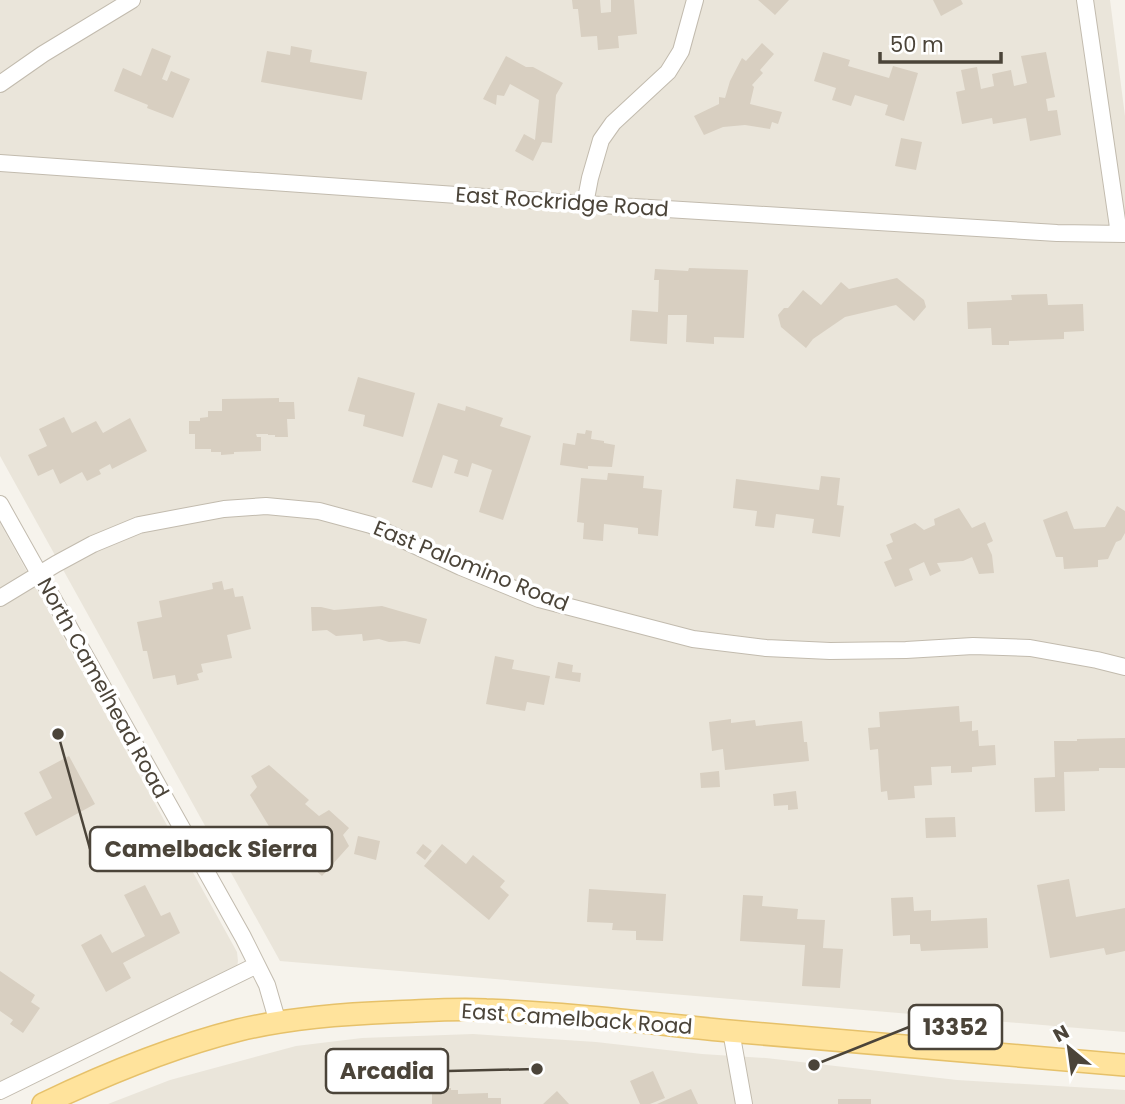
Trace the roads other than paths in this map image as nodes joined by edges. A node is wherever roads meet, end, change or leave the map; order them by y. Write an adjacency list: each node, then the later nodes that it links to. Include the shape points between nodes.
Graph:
1 (132, 0): 4 (street)
2 (695, 0): 6 (street, via 681,51 668,72 601,140)
3 (1085, 0): 7 (street)
4 (0, 84)
5 (0, 163): 6 (street, East Rockridge Road)
6 (585, 204): 7 (street, East Rockridge Road)
7 (1122, 234)
8 (0, 504): 9 (street, North Camelhead Road)
9 (39, 574): 10 (street, East Palomino Road); 11 (street, East Palomino Road, via 139,525 267,506 319,511 371,525 539,599 693,639 830,651 1030,648); 12 (street, North Camelhead Road)
10 (0, 598)
11 (1125, 667)
12 (257, 965): 13 (street, North Camelhead Road); 16 (street)
13 (278, 1023): 14 (main road, East Camelback Road, via 351,1013 485,1009); 17 (main road, East Camelback Road, via 186,1045)
14 (731, 1031): 15 (main road, East Camelback Road); 18 (street)
15 (1125, 1065)
16 (0, 1091)
17 (43, 1104)
18 (744, 1104)

